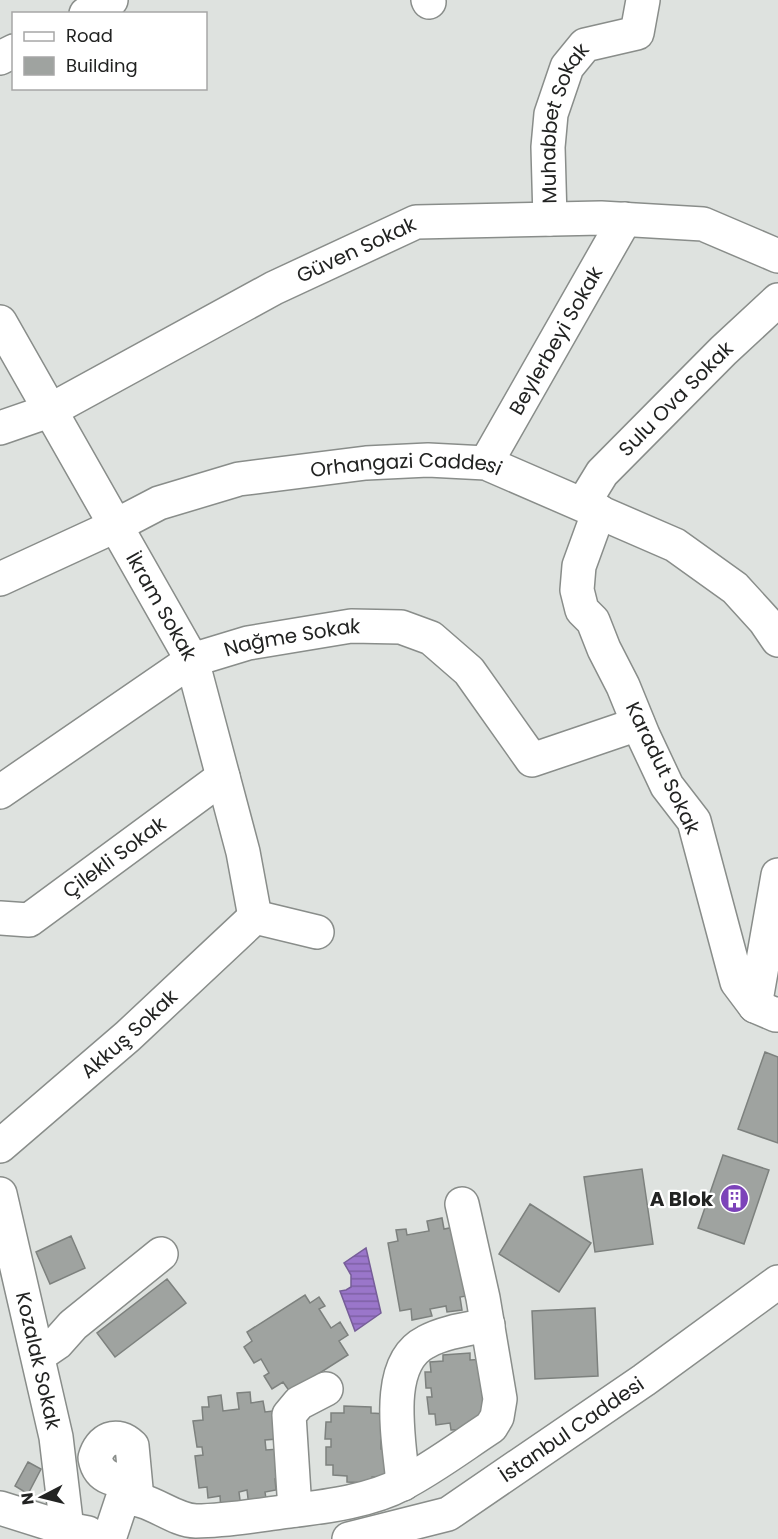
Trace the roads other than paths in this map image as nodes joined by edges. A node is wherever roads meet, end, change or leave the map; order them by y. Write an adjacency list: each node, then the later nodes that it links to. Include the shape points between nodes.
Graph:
1 (111, 0): 3 (street)
2 (643, 0): 4 (street, Muhabbet Sokak, via 637,33 585,45 567,67 551,114)
3 (90, 12)
4 (550, 219): 5 (street, Güven Sokak); 9 (street, Güven Sokak, via 416,222 274,288)
5 (625, 219): 6 (street, Güven Sokak, via 703,224); 11 (street, Beylerbeyi Sokak)
6 (778, 255)
7 (778, 300): 12 (street, Sulu Ova Sokak, via 602,473)
8 (0, 322): 9 (street, İkram Sokak)
9 (49, 411): 10 (street, Güven Sokak); 13 (street, İkram Sokak)
10 (0, 428)
11 (486, 463): 12 (street, Orhangazi Caddesi); 13 (street, Orhangazi Caddesi, via 366,463 239,479 159,503)
12 (591, 508): 15 (street, Orhangazi Caddesi, via 675,544 735,588); 17 (street, Karadut Sokak, via 577,590 582,610 593,621)
13 (115, 526): 14 (street, Orhangazi Caddesi); 16 (street, İkram Sokak)
14 (0, 579)
15 (774, 624)
16 (192, 660): 17 (street, Nağme Sokak, via 248,643 351,626 401,627 430,638 469,671 532,760); 18 (street, İkram Sokak); 19 (street, Nağme Sokak)
17 (638, 724): 24 (street, Karadut Sokak, via 667,786 694,821 737,982)
18 (223, 777): 21 (street, İkram Sokak); 22 (street, Çilekli Sokak, via 29,920)
19 (0, 792)
20 (778, 875): 24 (street)
21 (255, 917): 23 (street); 25 (street, Akkuş Sokak, via 128,1036)
22 (0, 918)
23 (316, 932)
24 (767, 1010)
25 (0, 1146)
26 (0, 1194): 31 (street, Kozalak Sokak)
27 (462, 1204): 30 (street)
28 (161, 1254): 31 (street)
29 (778, 1282): 36 (street, İstanbul Caddesi)
30 (488, 1325): 33 (street, via 500,1399 497,1417 491,1427); 33 (street, via 424,1342 400,1373 396,1394)
31 (38, 1356): 37 (street, Kozalak Sokak, via 56,1437)
32 (326, 1389): 35 (street, via 299,1403 289,1415)
33 (403, 1484): 35 (street, via 340,1503)
34 (0, 1508): 37 (street)
35 (296, 1510): 38 (street, via 223,1521 192,1521 136,1490 122,1500)
36 (455, 1524): 39 (street, İstanbul Caddesi, via 448,1514)
37 (68, 1529): 38 (street)
38 (120, 1538)
39 (349, 1539)

